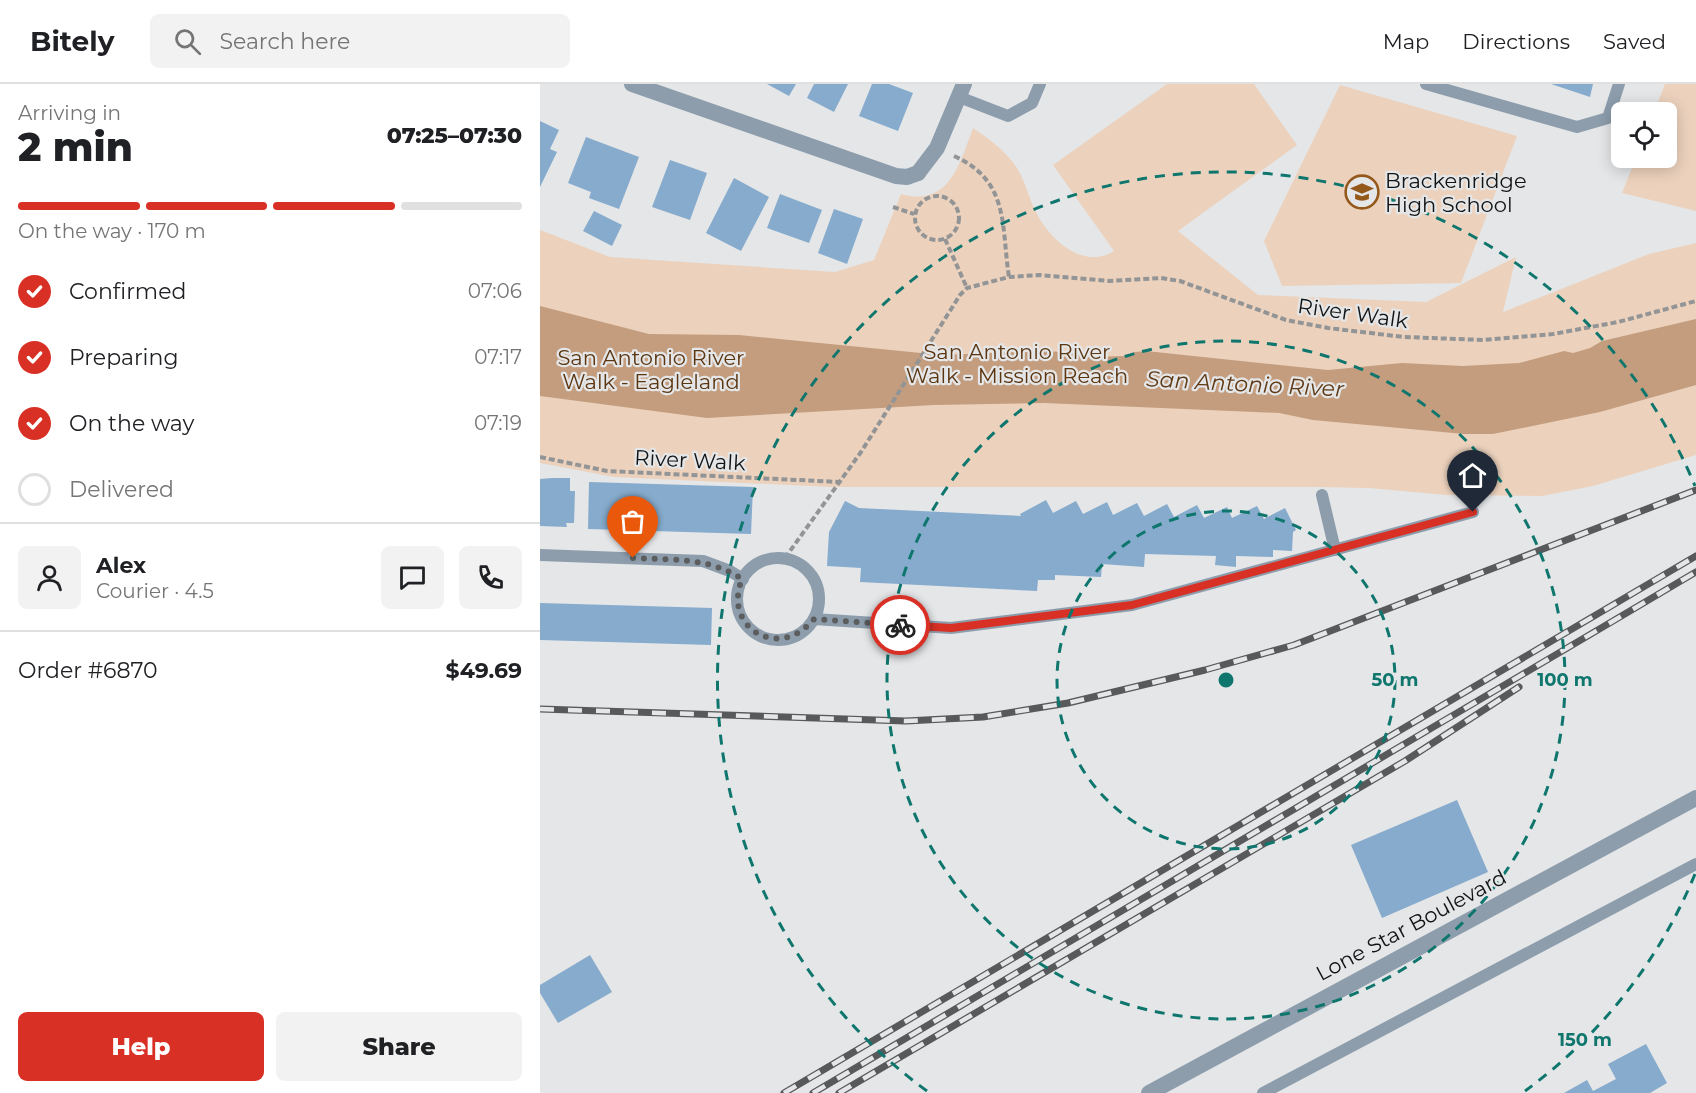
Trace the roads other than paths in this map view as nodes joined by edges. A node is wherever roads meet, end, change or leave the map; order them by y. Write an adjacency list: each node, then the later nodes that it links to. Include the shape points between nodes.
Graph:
1 (632, 84): 5 (street, via 907,177 918,173 937,148)
2 (1040, 84): 5 (lane, via 1032,103 1008,116)
3 (1426, 84): 4 (lane, via 1577,127 1608,118)
4 (1619, 84)
5 (962, 91)
6 (1322, 495): 8 (lane)
7 (1473, 512): 8 (lane)
8 (1335, 550): 11 (lane, via 1132,605 951,628)
9 (540, 555): 10 (lane, via 703,561)
10 (742, 579): 11 (lane, via 739,610 743,620 758,634 789,638); 11 (lane, via 756,564 775,558 804,566 816,581 819,601)
11 (814, 619)
12 (1696, 798): 14 (street, Lone Star Boulevard)
13 (1696, 864): 15 (lane)
14 (1149, 1093)
15 (1263, 1093)

